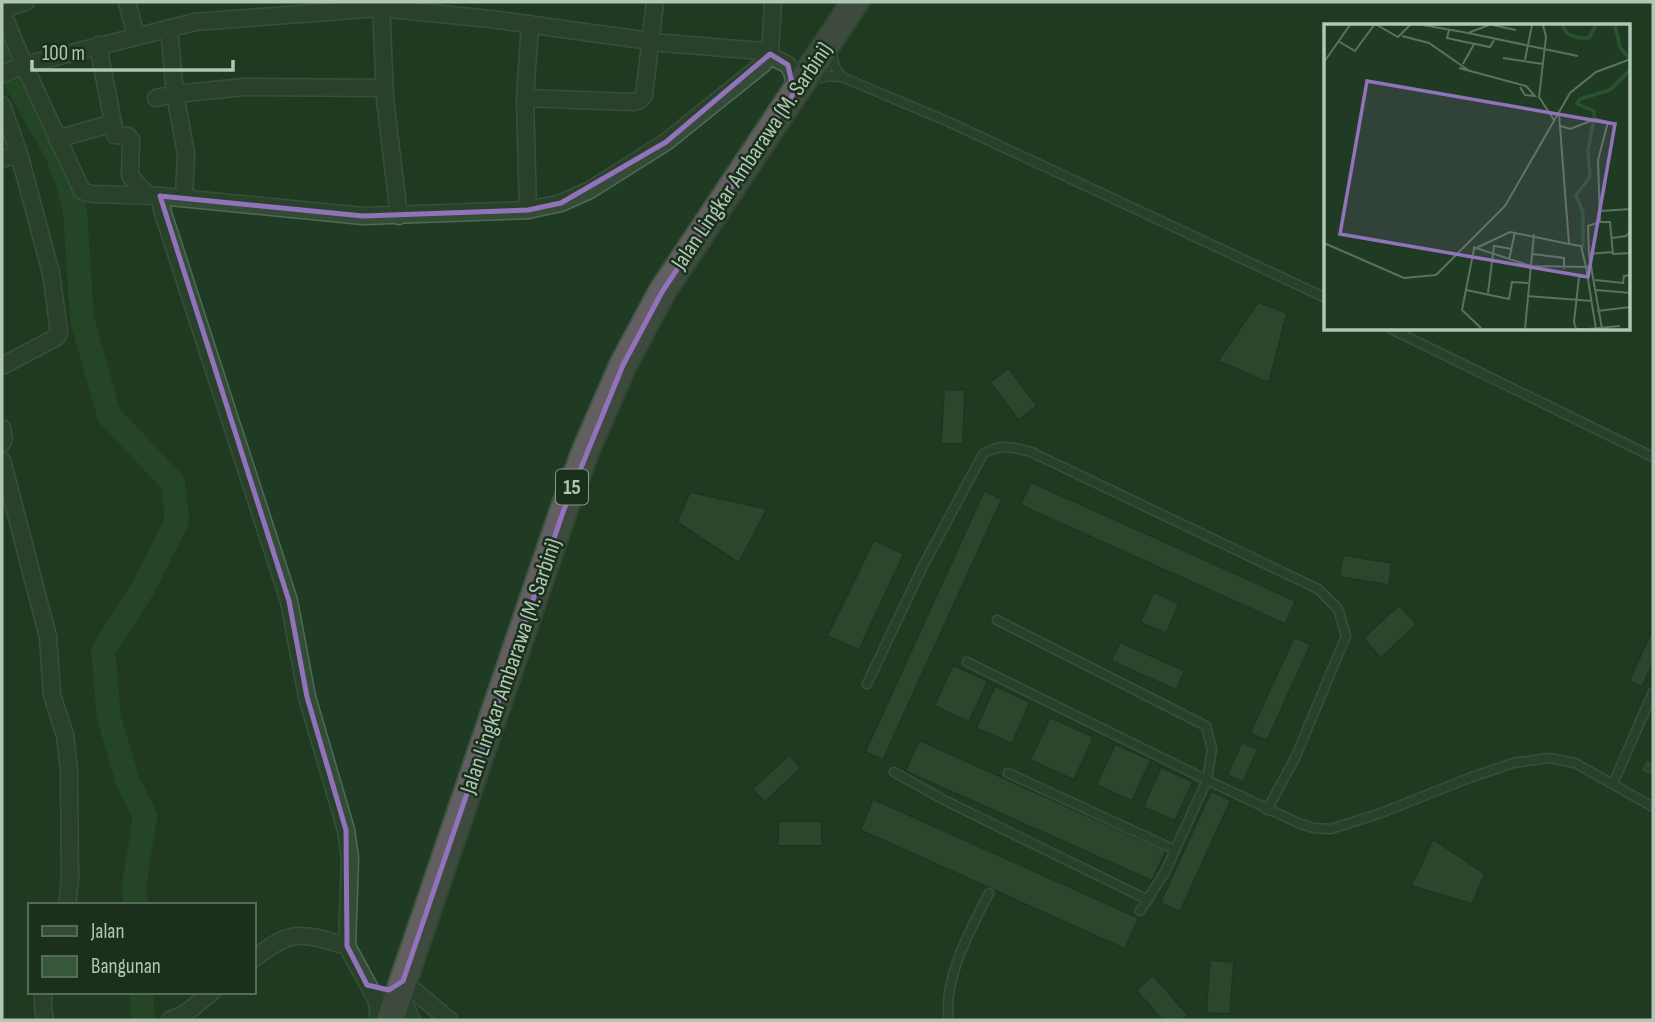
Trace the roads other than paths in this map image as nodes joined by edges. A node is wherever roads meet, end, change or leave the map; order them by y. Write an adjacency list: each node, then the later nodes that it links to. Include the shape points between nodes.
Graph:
1 (26, 2): 7 (street)
2 (127, 2): 10 (street)
3 (655, 2): 11 (street)
4 (773, 2): 14 (street)
5 (855, 2): 13 (highway, Jalan Lingkar Ambarawa (M. Sarbini) / 15)
6 (381, 5): 8 (street); 9 (street); 19 (street)
7 (2, 10): 15 (street)
8 (530, 24): 11 (street); 22 (street)
9 (169, 28): 10 (street); 20 (street)
10 (136, 36): 12 (street)
11 (652, 41): 14 (street); 22 (street, via 640,100)
12 (97, 45): 15 (street); 24 (street)
13 (826, 45): 17 (lane); 18 (highway, Jalan Lingkar Ambarawa (M. Sarbini) / 15)
14 (770, 54): 18 (street); 30 (street, via 666,142 590,190)
15 (21, 67): 16 (street); 25 (street)
16 (2, 74)
17 (842, 76): 18 (lane); 32 (lane)
18 (794, 81): 56 (highway, Jalan Lingkar Ambarawa (M. Sarbini) / 15, via 662,292 622,365 563,512)
19 (384, 88): 20 (street, via 243,87); 31 (street)
20 (175, 94): 21 (street); 29 (street, via 186,153)
21 (156, 98)
22 (525, 98): 30 (street)
23 (2, 105): 26 (street)
24 (113, 123): 25 (street); 28 (street, via 115,135 131,140 130,176)
25 (57, 139): 28 (street, via 82,191)
26 (19, 154): 27 (street); 34 (street, via 51,273 59,332)
27 (2, 159)
28 (154, 195): 29 (street); 54 (street, via 289,601 307,697 346,830)
29 (184, 198): 31 (street)
30 (528, 210): 31 (street)
31 (399, 216)
32 (1324, 297)
33 (1395, 331): 37 (lane)
34 (2, 366)
35 (2, 428): 36 (street)
36 (2, 443)
37 (1653, 457)
38 (2, 460): 52 (street, via 48,637 51,695 65,735 69,769)
39 (996, 620): 45 (lane, via 1206,726 1212,749)
40 (967, 662): 45 (lane)
41 (867, 684): 48 (lane, via 983,454 1005,446 1031,452 1318,589 1338,608 1346,636 1296,756)
42 (1653, 692): 46 (lane)
43 (894, 772): 51 (lane)
44 (1008, 773): 49 (lane)
45 (1207, 780): 48 (lane); 49 (lane)
46 (1613, 785): 47 (lane); 48 (lane, via 1575,763 1549,758 1513,763 1331,829 1313,828)
47 (1653, 807)
48 (1267, 810)
49 (1175, 850): 51 (lane)
50 (989, 893): 66 (lane, via 970,929 950,987)
51 (1148, 900): 53 (lane)
52 (67, 903)
53 (1140, 911)
54 (347, 946): 55 (street, via 298,935); 57 (street)
55 (256, 957)
56 (403, 981): 57 (street, via 389,990); 63 (highway, Jalan Lingkar Ambarawa (M. Sarbini) / 15); 64 (street, via 403,1000); 65 (street)
57 (367, 985): 62 (street, via 377,1001)
58 (43, 994): 60 (street)
59 (210, 994): 61 (street)
60 (46, 1020)
61 (170, 1020)
62 (379, 1020)
63 (390, 1020)
64 (412, 1020)
65 (449, 1020)
66 (949, 1020)

